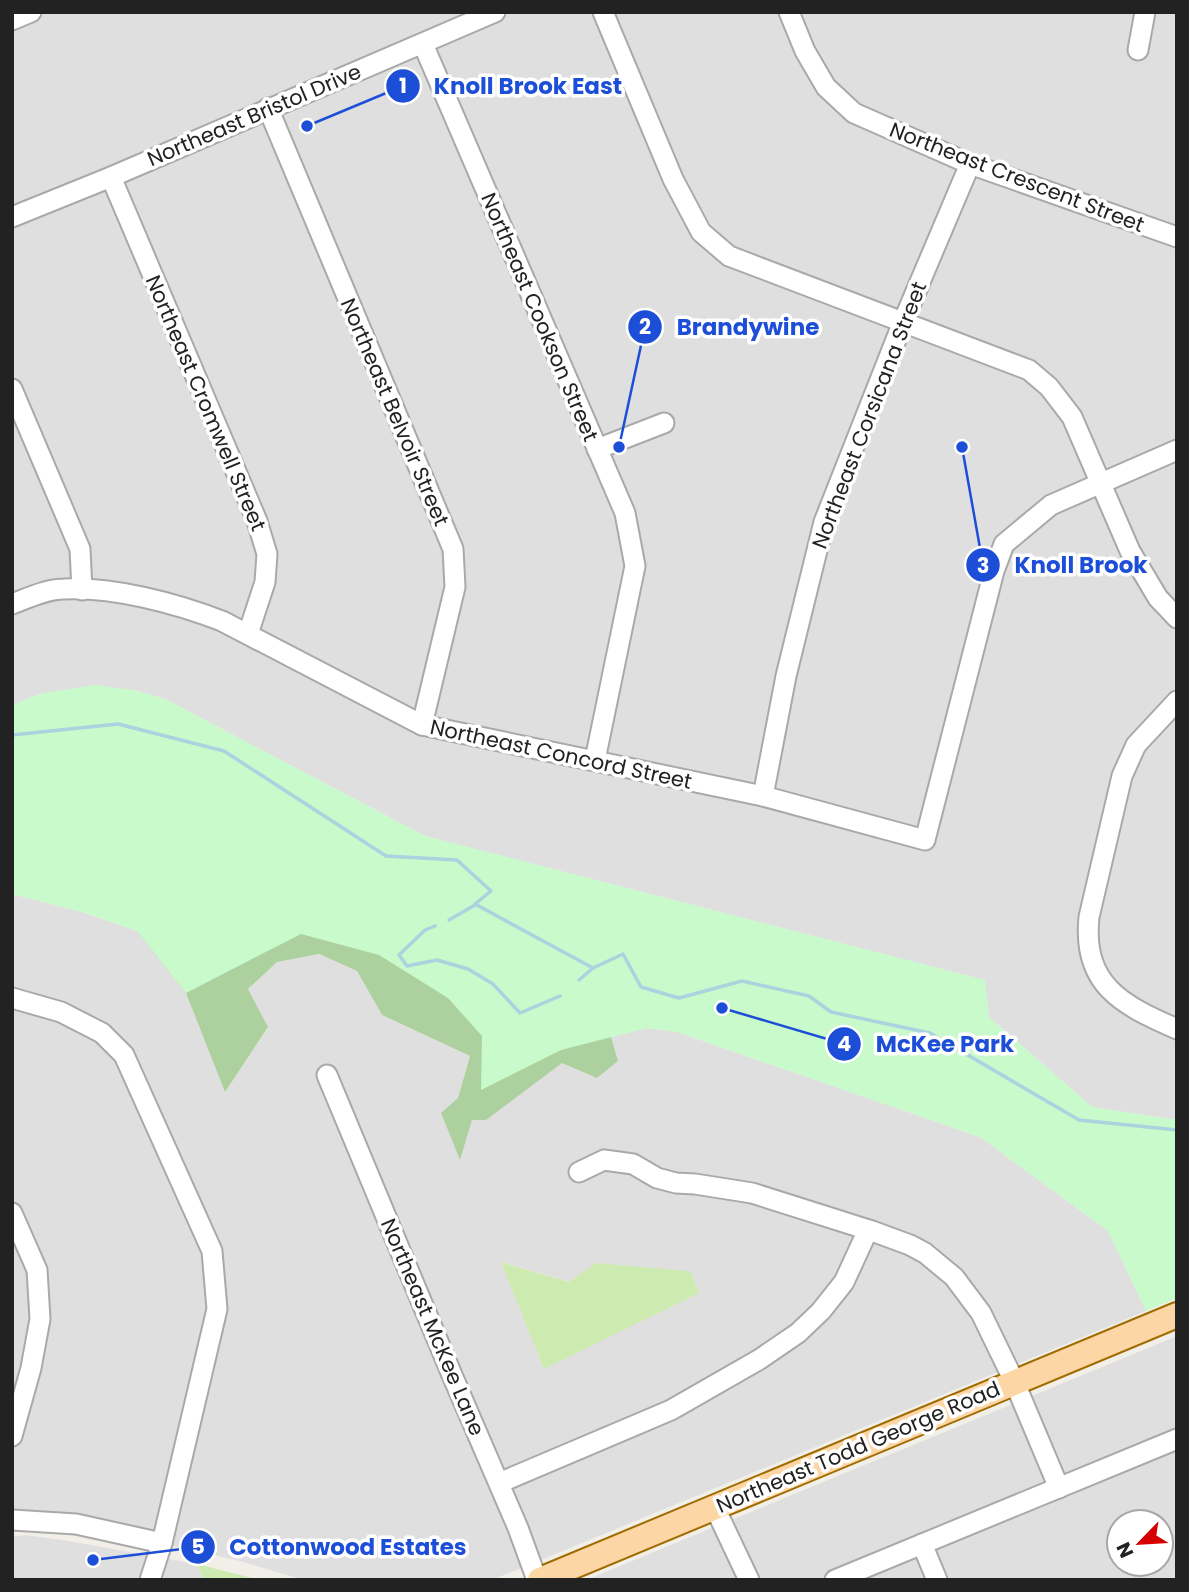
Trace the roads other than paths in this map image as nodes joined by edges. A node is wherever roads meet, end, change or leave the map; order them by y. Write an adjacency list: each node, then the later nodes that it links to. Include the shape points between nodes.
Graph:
1 (31, 12): 6 (street)
2 (495, 12): 7 (street, Northeast Bristol Drive)
3 (603, 12): 14 (street, via 673,179 701,232 729,256)
4 (789, 12): 10 (street, Northeast Crescent Street, via 826,87 854,113)
5 (1144, 12): 8 (street)
6 (12, 20)
7 (423, 44): 9 (street, Northeast Bristol Drive); 17 (street, Northeast Cookson Street)
8 (1138, 50)
9 (268, 108): 11 (street, Northeast Bristol Drive); 25 (street, Northeast Belvoir Street, via 453,549 455,587)
10 (970, 164): 13 (street, Northeast Crescent Street); 14 (street, Northeast Corsicana Street)
11 (111, 177): 12 (street, Northeast Bristol Drive); 23 (street, Northeast Cromwell Street, via 267,554 265,582)
12 (12, 217)
13 (1177, 237)
14 (903, 322): 19 (street, via 1029,370 1072,417); 27 (street, Northeast Corsicana Street, via 824,522 786,676)
15 (12, 389): 20 (street, via 80,549)
16 (664, 423): 17 (street)
17 (597, 449): 26 (street, Northeast Cookson Street, via 625,513 635,566)
18 (1177, 450): 19 (street)
19 (1101, 482): 22 (street, via 1130,551 1158,598); 27 (street, Northeast Concord Street, via 1051,505 1004,544 925,840)
20 (82, 590): 21 (street, Northeast Concord Street, via 62,589); 23 (street, Northeast Concord Street, via 145,597 193,610)
21 (12, 604)
22 (1177, 618)
23 (248, 634): 25 (street, Northeast Concord Street)
24 (1177, 701): 29 (street, via 1136,745 1122,776 1087,937 1098,976 1107,988 1127,1005)
25 (422, 725): 26 (street, Northeast Concord Street)
26 (595, 760): 27 (street, Northeast Concord Street)
27 (763, 796)
28 (12, 998): 42 (street, via 61,1012 102,1033 124,1055 212,1251 218,1309)
29 (1177, 1029)
30 (327, 1075): 38 (street, Northeast McKee Lane)
31 (579, 1172): 33 (street, via 604,1160 633,1164 667,1181 752,1193)
32 (12, 1213): 36 (street, via 37,1270 40,1319)
33 (868, 1230): 35 (street, via 910,1245 954,1277 981,1312); 38 (street, via 844,1282 798,1333 671,1410)
34 (1177, 1315): 35 (main road, Northeast Todd George Road)
35 (1014, 1381): 39 (street); 40 (main road, Northeast Todd George Road)
36 (12, 1436)
37 (1177, 1438): 39 (street)
38 (499, 1483): 45 (street, Northeast McKee Lane)
39 (1059, 1488): 43 (street)
40 (715, 1508): 45 (main road, Northeast Todd George Road); 46 (street)
41 (12, 1520): 42 (street, via 76,1524)
42 (162, 1543): 44 (street)
43 (922, 1544): 47 (street); 48 (street)
44 (150, 1580)
45 (539, 1580)
46 (749, 1580)
47 (835, 1580)
48 (937, 1580)

